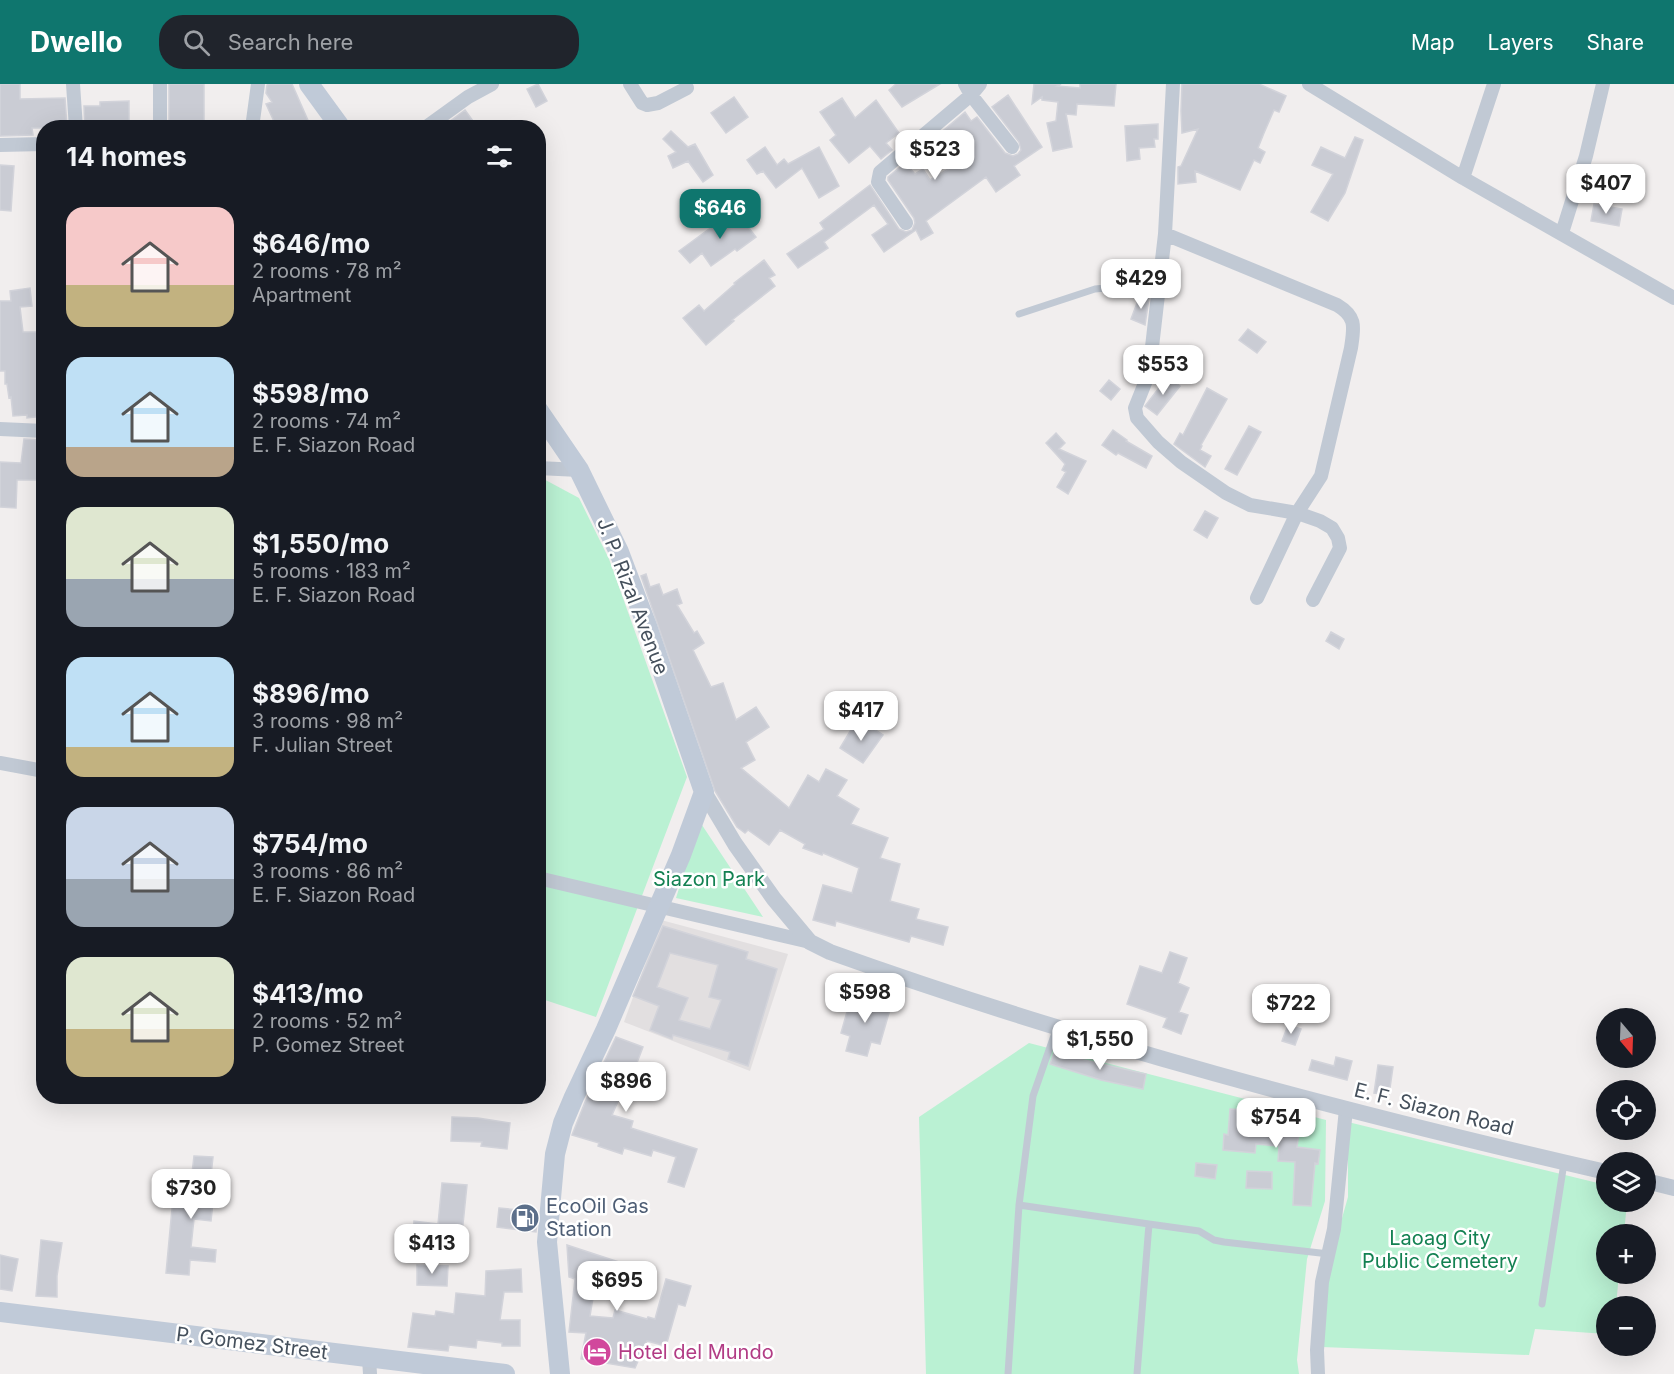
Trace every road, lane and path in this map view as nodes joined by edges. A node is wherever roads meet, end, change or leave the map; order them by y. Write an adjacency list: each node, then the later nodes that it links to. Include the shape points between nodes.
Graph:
1 (73, 84): 13 (street)
2 (160, 84): 14 (street)
3 (258, 84): 15 (street)
4 (309, 84): 16 (main road)
5 (492, 84): 17 (street)
6 (630, 84): 11 (street, via 647,105)
7 (1173, 84): 24 (street)
8 (1309, 84): 21 (street)
9 (1494, 84): 21 (street)
10 (1604, 84): 23 (street)
11 (687, 88)
12 (972, 88): 20 (street); 22 (street, via 880,172 878,182)
13 (75, 120)
14 (160, 120)
15 (253, 120)
16 (335, 120)
17 (436, 120)
18 (36, 144): 19 (street)
19 (0, 145)
20 (1012, 147)
21 (1463, 178): 23 (street)
22 (906, 223)
23 (1562, 233): 26 (street)
24 (1165, 234): 25 (street); 33 (street, via 1337,305 1352,318 1351,348 1321,476)
25 (1160, 283): 27 (lane, via 1095,289); 33 (street, via 1149,374 1135,408 1137,418 1181,462 1226,493 1250,505)
26 (1674, 298)
27 (1019, 314)
28 (546, 422): 32 (main road, J. P. Rizal Avenue)
29 (0, 429): 30 (street)
30 (36, 430)
31 (546, 468): 32 (street)
32 (579, 470): 38 (main road, J. P. Rizal Avenue, via 619,552)
33 (1297, 513): 34 (street); 35 (street, via 1332,528 1340,548)
34 (1257, 598)
35 (1313, 600)
36 (0, 763): 37 (street)
37 (36, 770)
38 (704, 792): 40 (main road); 41 (street, E. F. Siazon Road, via 735,844)
39 (546, 880): 40 (street)
40 (658, 906): 41 (street); 55 (main road, via 563,1123 555,1154 547,1242)
41 (810, 942): 42 (street, E. F. Siazon Road)
42 (1057, 1027): 43 (street, E. F. Siazon Road); 48 (lane, via 1033,1096)
43 (1346, 1109): 44 (street, E. F. Siazon Road); 50 (street)
44 (1564, 1163): 45 (street, E. F. Siazon Road); 51 (lane)
45 (1596, 1170)
46 (1656, 1184): 47 (street)
47 (1674, 1188)
48 (1019, 1205): 49 (lane); 56 (lane)
49 (1149, 1224): 50 (lane, via 1199,1231 1224,1242); 57 (lane)
50 (1329, 1254): 58 (street, via 1322,1282)
51 (1542, 1304)
52 (0, 1312): 53 (main road, P. Gomez Street)
53 (370, 1366): 54 (main road, P. Gomez Street)
54 (505, 1374)
55 (560, 1374)
56 (1008, 1374)
57 (1137, 1374)
58 (1318, 1374)

